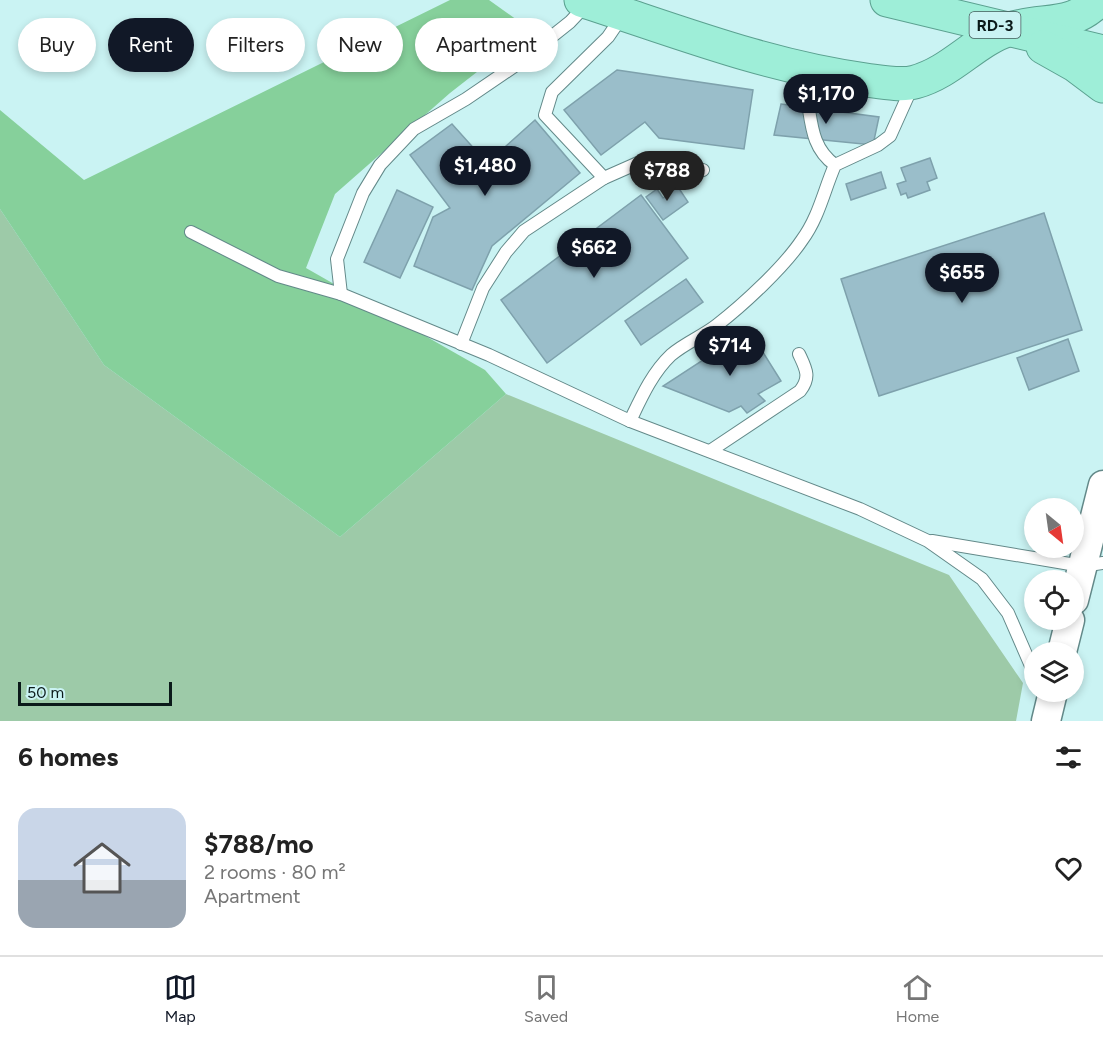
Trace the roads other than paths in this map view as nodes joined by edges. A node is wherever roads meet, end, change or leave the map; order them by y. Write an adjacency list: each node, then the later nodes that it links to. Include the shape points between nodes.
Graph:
1 (887, 0): 5 (highway, RD-3)
2 (1098, 0): 5 (highway, via 1087,12 1067,21)
3 (584, 1): 4 (highway); 14 (lane, via 570,22 516,65 414,129 380,165 363,194 338,259)
4 (624, 14): 7 (highway); 12 (lane, via 608,37 552,93 546,115)
5 (1010, 29): 6 (highway, RD-3); 8 (highway, via 978,45 955,64); 9 (highway, via 1075,65)
6 (1103, 52)
7 (797, 67): 8 (highway, via 832,75); 10 (lane, via 808,97 816,143 822,155)
8 (914, 83): 10 (lane, via 890,136)
9 (1103, 86)
10 (835, 165): 17 (lane, via 818,213 802,241 718,324 671,356 646,388)
11 (704, 170): 12 (lane, via 647,159)
12 (604, 178): 15 (lane, via 524,231 483,288)
13 (191, 232): 14 (lane, via 278,276)
14 (340, 294): 15 (lane)
15 (461, 344): 17 (lane)
16 (799, 354): 18 (lane, via 808,373 807,383 800,391)
17 (630, 421): 18 (lane)
18 (710, 451): 20 (lane, via 860,509)
19 (1103, 485): 21 (street)
20 (928, 541): 21 (lane); 23 (lane, via 982,579 1008,613)
21 (1092, 565): 22 (street)
22 (1084, 581)
23 (1024, 650)

